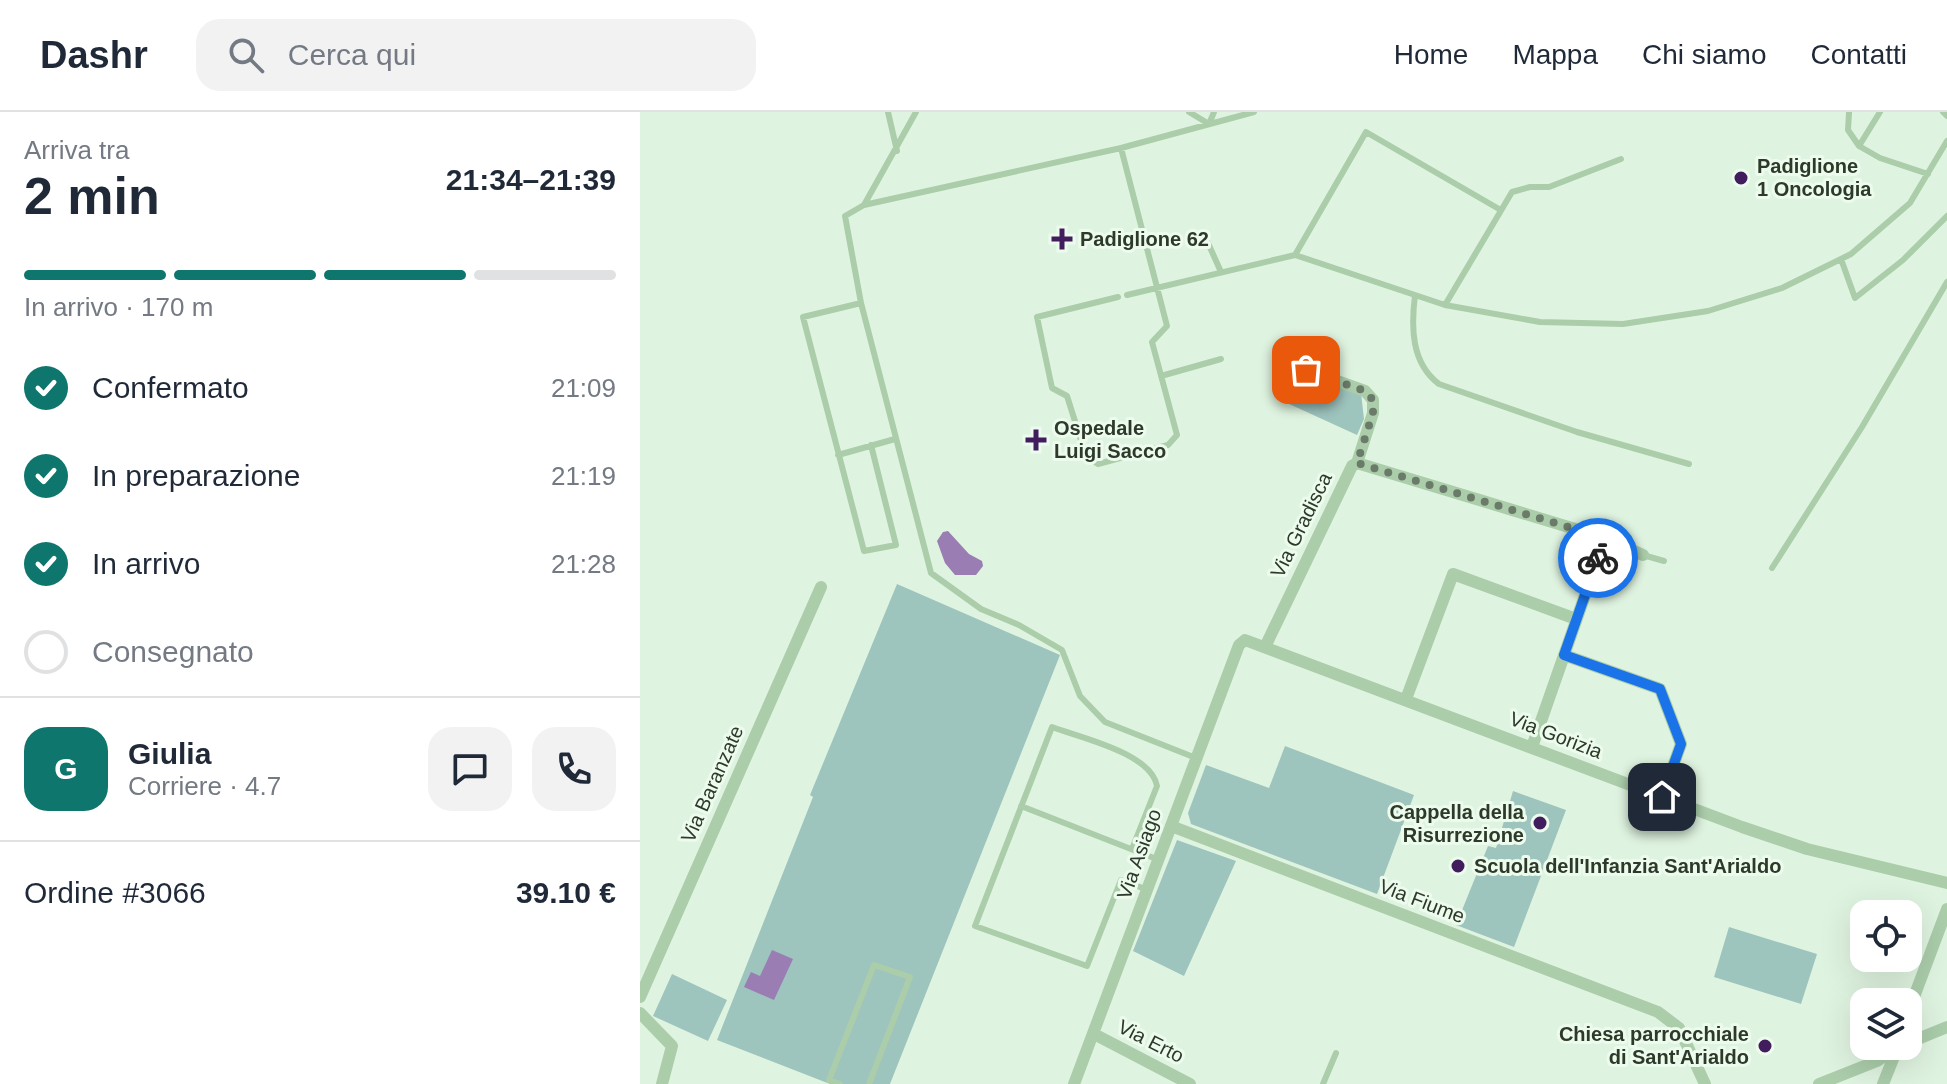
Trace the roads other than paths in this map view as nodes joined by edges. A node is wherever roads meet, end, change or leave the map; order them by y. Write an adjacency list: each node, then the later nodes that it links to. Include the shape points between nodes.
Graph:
1 (888, 112): 12 (lane)
2 (916, 112): 12 (lane)
3 (1189, 112): 8 (lane)
4 (1214, 112): 8 (lane)
5 (1254, 112): 8 (lane)
6 (1880, 112): 10 (lane)
7 (1849, 113): 10 (lane, via 1848,130)
8 (1209, 124): 11 (lane)
9 (1947, 141): 14 (lane)
10 (1859, 146): 14 (lane)
11 (1121, 148): 15 (lane); 23 (lane)
12 (897, 151): 15 (lane)
13 (1621, 159): 16 (lane, via 1549,187 1512,192)
14 (1928, 174): 20 (lane, via 1910,203)
15 (864, 205): 27 (lane, via 845,216)
16 (1499, 209): 19 (lane, via 1366,132); 28 (lane)
17 (1947, 216): 20 (lane, via 1855,298)
18 (1208, 243): 21 (lane)
19 (1295, 255): 21 (lane); 25 (lane)
20 (1841, 259): 28 (lane, via 1782,288 1708,311 1623,324 1540,322)
21 (1221, 272): 23 (lane)
22 (1947, 282): 40 (lane)
23 (1155, 289): 24 (lane); 31 (lane, via 1167,326 1152,342)
24 (1127, 295)
25 (1415, 295): 28 (lane); 36 (lane, via 1417,357 1439,384)
26 (1118, 297): 31 (lane, via 1037,317 1052,388 1067,396 1086,456 1098,464 1168,445 1177,435)
27 (861, 303): 32 (lane); 34 (lane, via 803,317)
28 (1445, 305)
29 (1221, 359): 31 (lane)
30 (1306, 370): 35 (street, Via Gradisca, via 1365,391 1373,400)
31 (1161, 376)
32 (895, 439): 33 (lane); 48 (lane, via 931,573 981,609 1062,650 1080,696 1105,722)
33 (871, 445): 34 (lane); 34 (lane, via 896,545 864,551)
34 (838, 455)
35 (1357, 463): 37 (street); 44 (street, Via Gradisca)
36 (1689, 464)
37 (1605, 538): 38 (street); 42 (street)
38 (1643, 555): 39 (lane)
39 (1664, 561)
40 (1772, 568)
41 (821, 587): 58 (street, Via Baranzate)
42 (1576, 619): 45 (street); 46 (street, via 1453,574)
43 (1245, 640): 44 (street, Via Gorizia); 48 (street, Via Asiago)
44 (1265, 647): 46 (street, Via Gorizia)
45 (1564, 655): 47 (street); 49 (street, via 1660,689 1681,744)
46 (1406, 699): 47 (street, Via Gorizia)
47 (1532, 747): 49 (street, Via Gorizia)
48 (1196, 758): 51 (street, Via Asiago)
49 (1662, 797): 54 (street, Via Gorizia, via 1807,849)
50 (1021, 806): 52 (lane); 52 (lane, via 1052,727 1136,759 1149,767 1157,786); 55 (lane, via 975,926 1087,966 1121,880)
51 (1171, 826): 53 (street, Via Asiago); 74 (street, Via Fiume, via 1658,1012 1679,1028)
52 (1132, 849): 53 (lane)
53 (1159, 860): 55 (street, Via Asiago)
54 (1947, 883)
55 (1148, 890): 61 (street, Via Asiago)
56 (1947, 909): 57 (street)
57 (1915, 988)
58 (640, 997)
59 (640, 1013): 68 (street, via 672,1046)
60 (1947, 1027): 62 (street)
61 (1094, 1034): 71 (street, Via Asiago); 72 (street, Via Erto)
62 (1922, 1037)
63 (1336, 1053): 73 (lane)
64 (1859, 1060): 67 (street)
65 (1878, 1060): 67 (street)
66 (1892, 1060): 76 (street)
67 (1841, 1074): 75 (street)
68 (662, 1084)
69 (840, 1084): 70 (lane, via 829,1080 874,965 910,977)
70 (869, 1084)
71 (1074, 1084)
72 (1191, 1084)
73 (1323, 1084)
74 (1705, 1084)
75 (1819, 1084)
76 (1883, 1084)

